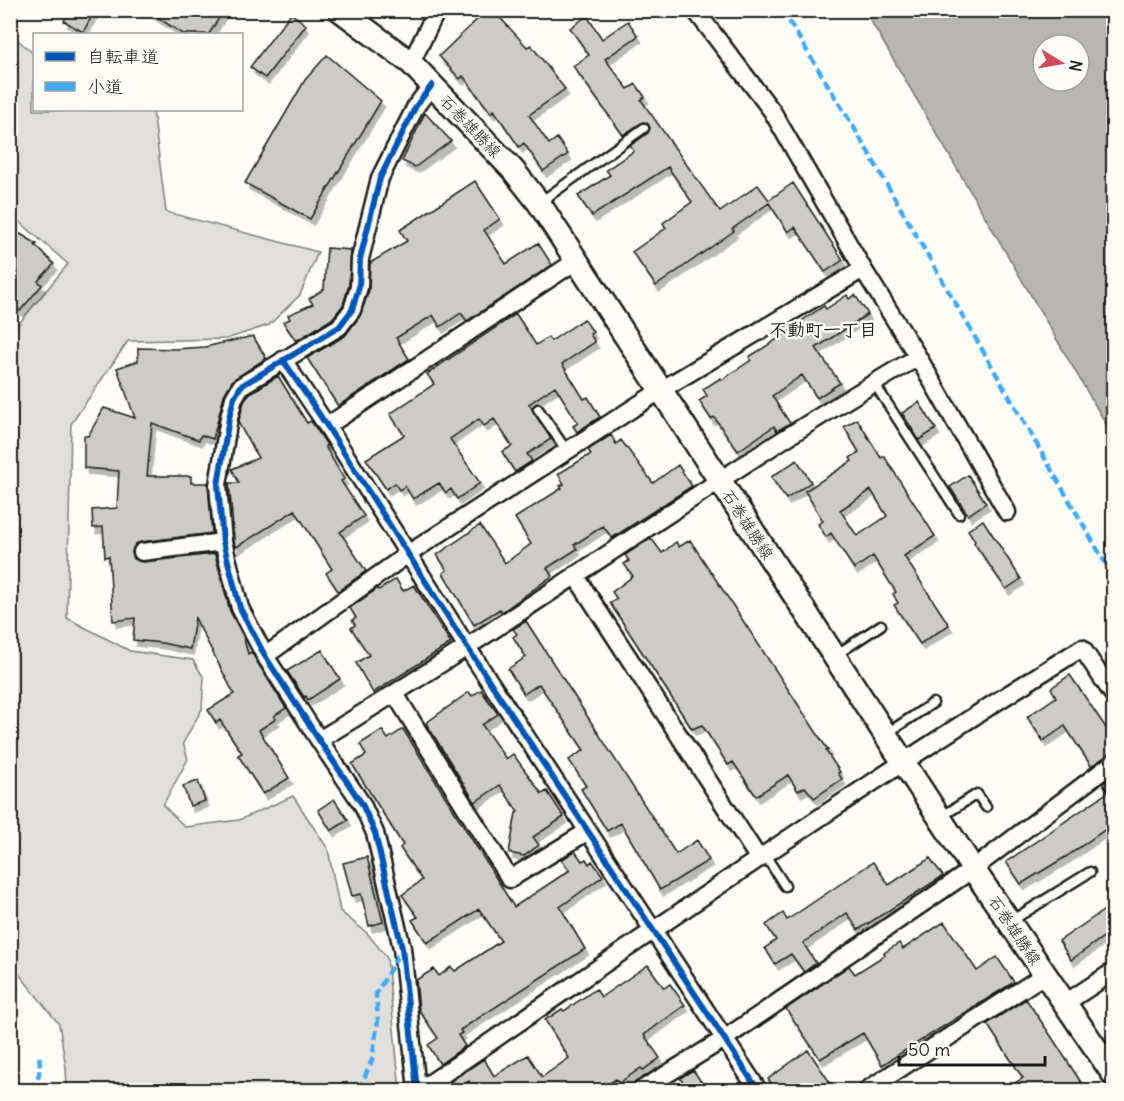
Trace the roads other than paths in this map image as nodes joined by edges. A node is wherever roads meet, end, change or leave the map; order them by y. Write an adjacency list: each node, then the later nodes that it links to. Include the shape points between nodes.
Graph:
1 (340, 10): 4 (main road, 石巻雄勝線)
2 (437, 10): 4 (street)
3 (695, 10): 9 (street, via 772,111)
4 (411, 63): 5 (main road, 石巻雄勝線)
5 (432, 85): 7 (main road, 石巻雄勝線); 11 (street, via 416,106 380,178 352,310 339,327)
6 (644, 128): 7 (lane)
7 (539, 203): 8 (main road, 石巻雄勝線)
8 (576, 261): 13 (main road, 石巻雄勝線); 15 (street)
9 (862, 268): 10 (street); 13 (street)
10 (918, 357): 12 (street); 18 (street)
11 (283, 360): 15 (street); 20 (street, via 241,386 234,398 218,485)
12 (874, 383): 17 (street); 19 (lane)
13 (661, 390): 16 (street); 17 (main road, 石巻雄勝線)
14 (538, 409): 16 (lane)
15 (327, 426): 22 (street)
16 (567, 451): 22 (street)
17 (720, 481): 23 (street); 27 (main road, 石巻雄勝線)
18 (1007, 512)
19 (959, 514)
20 (223, 542): 21 (street); 26 (street, via 240,608)
21 (142, 552)
22 (408, 554): 25 (street); 26 (street)
23 (575, 575): 25 (street); 38 (street)
24 (880, 625): 27 (lane)
25 (467, 647): 28 (street); 37 (street)
26 (265, 656): 32 (street)
27 (835, 656): 31 (main road, 石巻雄勝線)
28 (395, 694): 32 (street); 37 (street, via 510,879)
29 (1113, 696): 33 (street, via 1082,648)
30 (933, 703): 31 (lane)
31 (886, 734): 33 (main road, 石巻雄勝線)
32 (319, 740): 49 (street, via 362,804 375,833 402,948)
33 (904, 762): 36 (main road, 石巻雄勝線); 38 (street)
34 (1113, 762): 39 (street)
35 (986, 807): 36 (lane, via 977,794)
36 (941, 817): 39 (main road, 石巻雄勝線)
37 (588, 831): 43 (street)
38 (762, 857): 41 (lane); 43 (street)
39 (973, 869): 42 (main road, 石巻雄勝線); 47 (street)
40 (1090, 872): 42 (lane)
41 (785, 886)
42 (1010, 922): 45 (main road, 石巻雄勝線)
43 (655, 931): 47 (street); 49 (street)
44 (1113, 971): 46 (street)
45 (1044, 975): 46 (main road, 石巻雄勝線); 52 (street)
46 (1064, 1004): 48 (main road, 石巻雄勝線)
47 (724, 1039): 50 (street); 51 (street)
48 (1113, 1075)
49 (418, 1090)
50 (641, 1090)
51 (758, 1090)
52 (867, 1090)

